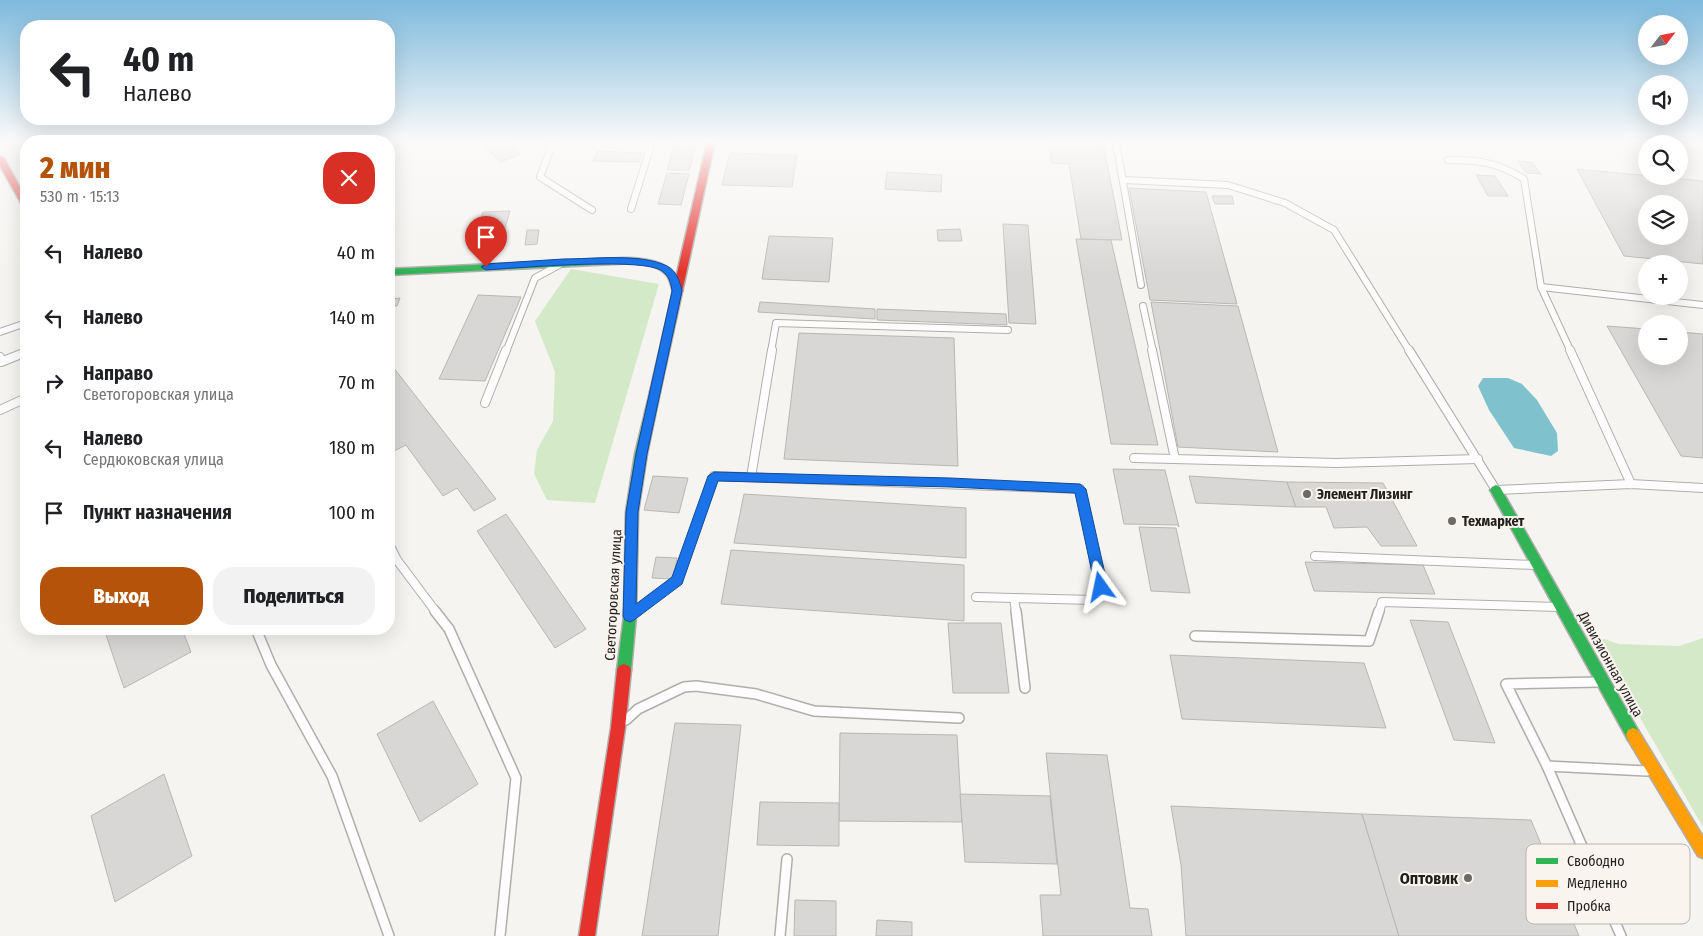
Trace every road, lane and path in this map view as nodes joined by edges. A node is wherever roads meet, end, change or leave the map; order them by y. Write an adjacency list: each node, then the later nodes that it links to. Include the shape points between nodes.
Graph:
1 (554, 186): 8 (lane)
2 (638, 186): 7 (lane)
3 (702, 186): 13 (street, Светогоровская улица)
4 (1125, 186): 11 (lane)
5 (1230, 186): 26 (lane, via 1285,203 1334,230)
6 (1525, 186): 12 (lane)
7 (631, 209)
8 (592, 210)
9 (563, 262): 10 (street); 13 (street, via 649,263 671,274); 22 (lane, via 535,278)
10 (395, 272)
11 (1141, 285)
12 (1541, 287): 14 (lane); 28 (lane)
13 (677, 291): 37 (street, Светогоровская улица, via 632,512)
14 (1703, 305)
15 (1144, 306): 25 (lane)
16 (20, 325): 18 (lane)
17 (1008, 330): 27 (lane, via 776,324)
18 (0, 332)
19 (20, 354): 20 (lane, via 1,362)
20 (0, 358)
21 (20, 401): 23 (lane)
22 (485, 403)
23 (0, 410)
24 (1134, 458): 25 (lane)
25 (1175, 459): 26 (lane, via 1336,463)
26 (1478, 459): 30 (lane)
27 (751, 477): 35 (lane, via 1080,489 1101,587 1092,600); 37 (lane, via 714,476 677,580)
28 (1631, 484): 29 (lane); 30 (lane)
29 (1703, 488)
30 (1496, 490): 33 (street, Дивизионная улица)
31 (395, 556): 51 (lane, via 449,629 516,778)
32 (1315, 556): 33 (lane)
33 (1539, 565): 36 (street, Дивизионная улица)
34 (976, 597): 35 (lane)
35 (1014, 598): 41 (lane)
36 (1562, 608): 39 (lane, via 1382,602 1369,641); 40 (street, Дивизионная улица)
37 (630, 616): 43 (street, Светогоровская улица)
38 (258, 635): 50 (lane, via 271,665 332,776)
39 (1195, 636)
40 (1604, 682): 44 (lane, via 1506,684); 45 (street, Дивизионная улица)
41 (1025, 688)
42 (959, 718): 43 (lane, via 814,711 756,694 696,686 684,687 638,709)
43 (618, 728): 52 (street, Светогоровская улица)
44 (1547, 766): 45 (lane); 46 (lane)
45 (1654, 772): 47 (street, Дивизионная улица)
46 (1581, 844)
47 (1703, 851)
48 (787, 859): 53 (lane)
49 (1616, 924): 54 (lane)
50 (389, 936)
51 (500, 936)
52 (587, 936)
53 (780, 936)
54 (1621, 936)

